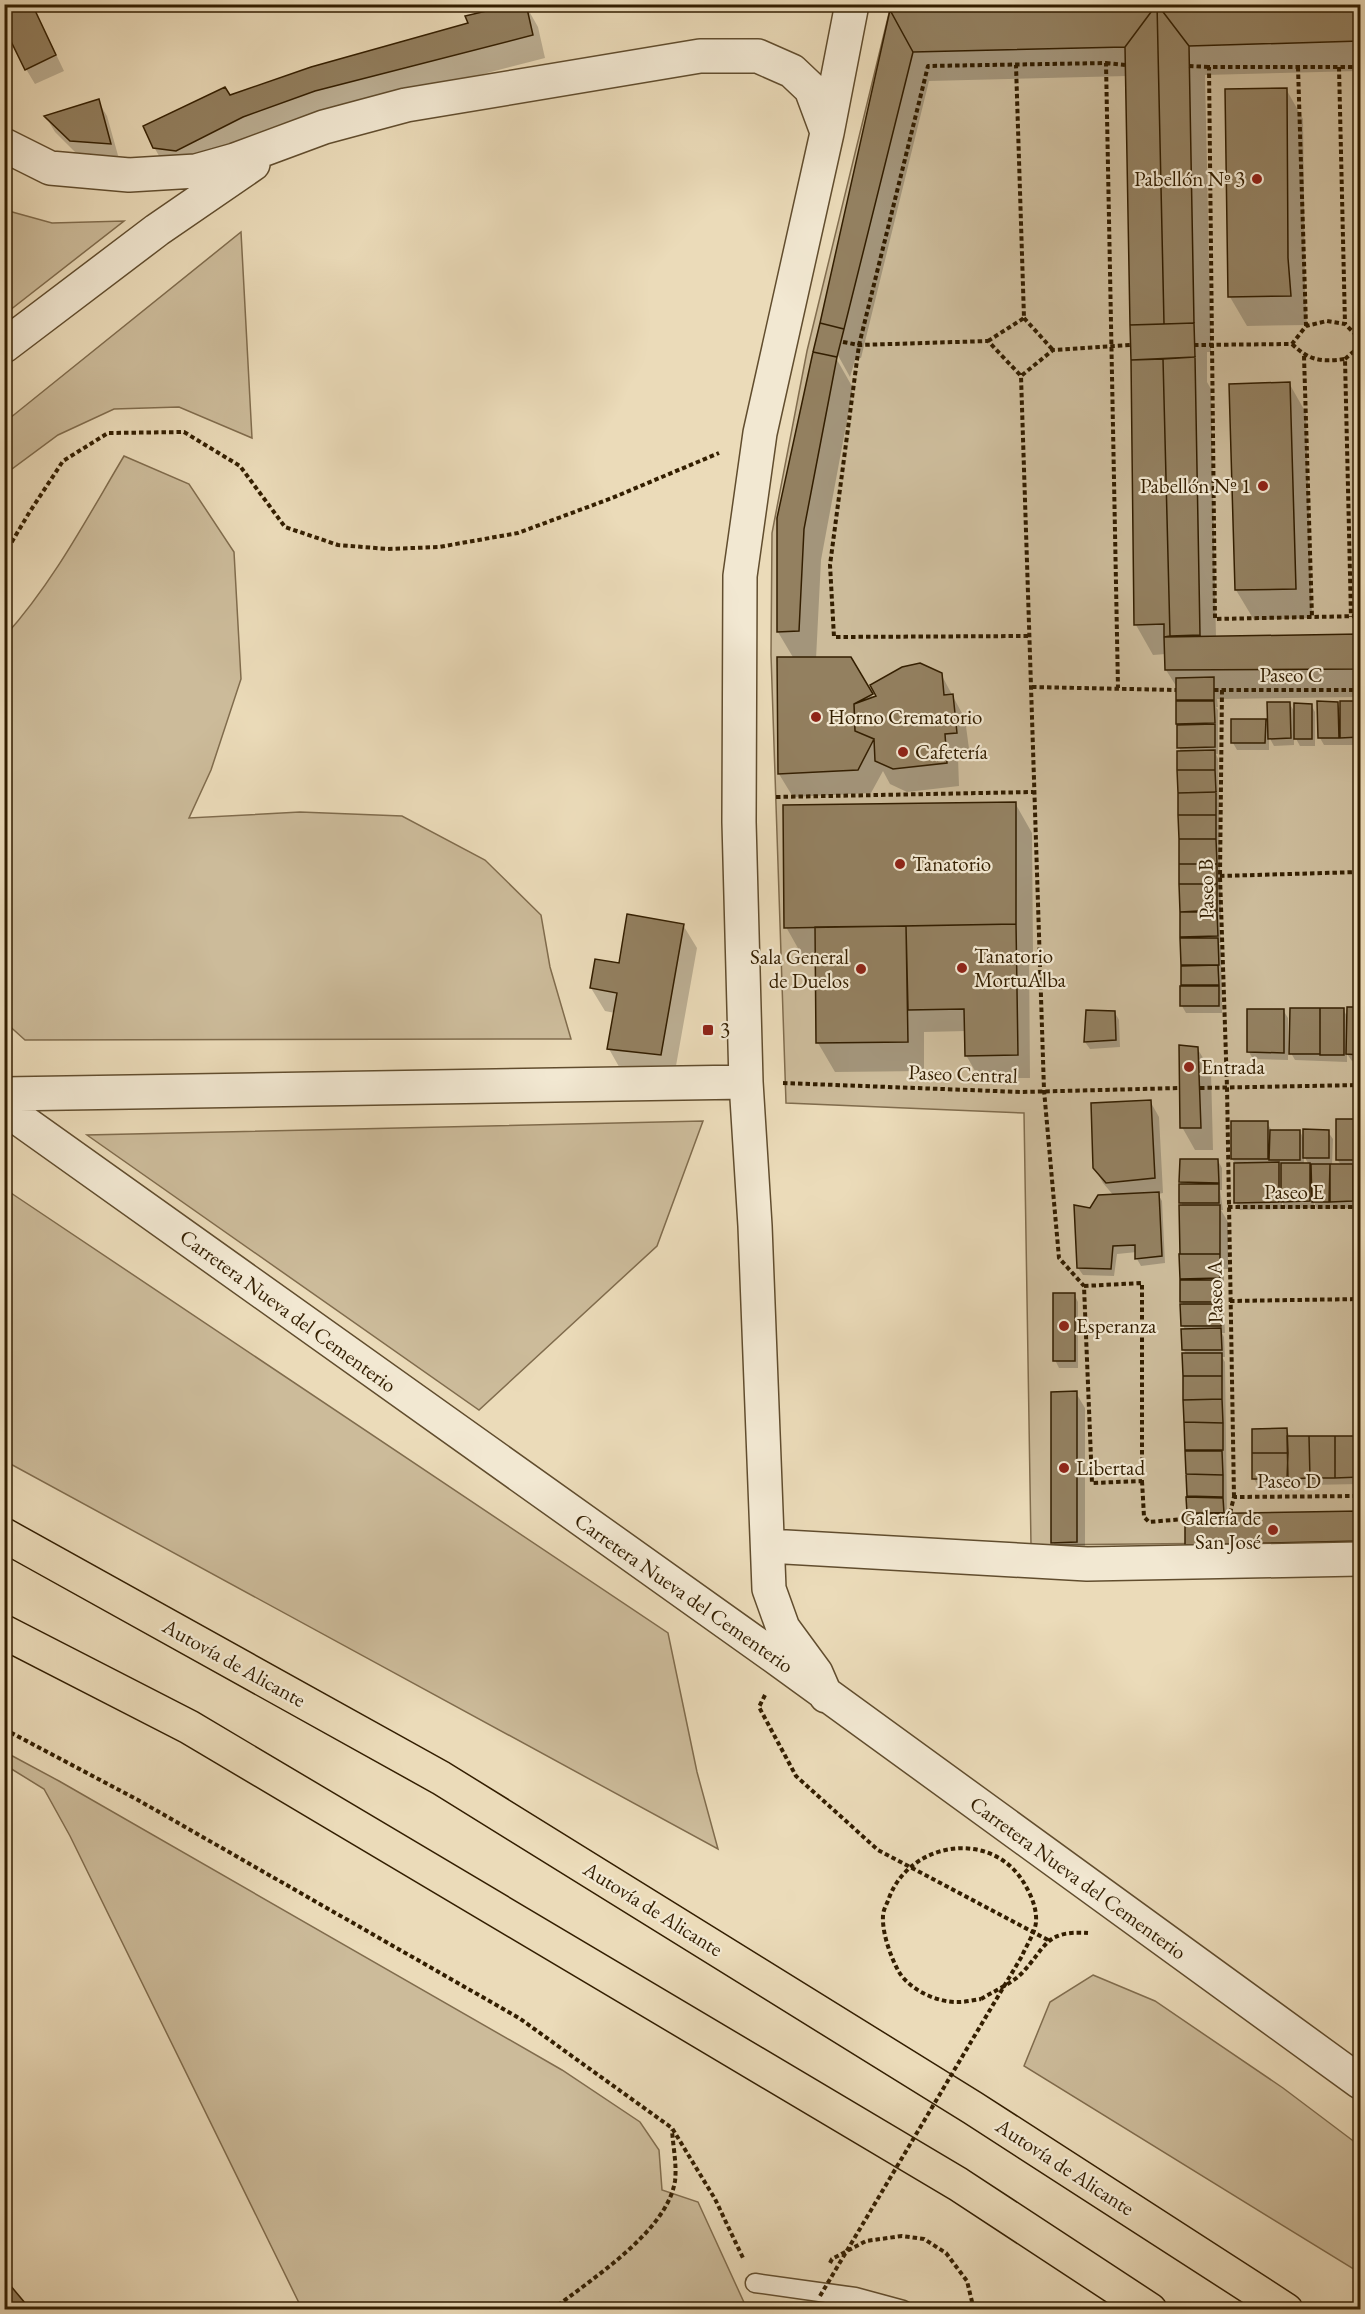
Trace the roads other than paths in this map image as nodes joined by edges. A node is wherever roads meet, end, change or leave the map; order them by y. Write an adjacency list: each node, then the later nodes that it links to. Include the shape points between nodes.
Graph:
1 (852, 4): 2 (street)
2 (827, 132): 3 (street, via 811,89 792,71 758,56 700,56 406,105); 6 (street, via 760,433 740,576 739,800)
3 (287, 142): 4 (street, via 196,171 129,175 50,168); 5 (street, via 157,230)
4 (4, 145)
5 (4, 346)
6 (746, 1082): 7 (street); 10 (street)
7 (4, 1094)
8 (4, 1108): 13 (street, Carretera Nueva del Cementerio)
9 (4, 1535): 18 (highway, Autovía de Alicante, via 441,1778 973,2108)
10 (768, 1546): 11 (street, via 1087,1563); 13 (street, via 769,1589 783,1628 816,1673)
11 (1360, 1559)
12 (4, 1632): 17 (highway, via 189,1727 958,2184)
13 (826, 1696): 14 (street, Carretera Nueva del Cementerio)
14 (1360, 2082)
15 (755, 2283): 16 (lane, via 855,2297)
16 (903, 2310)
17 (1150, 2310)
18 (1286, 2310)

